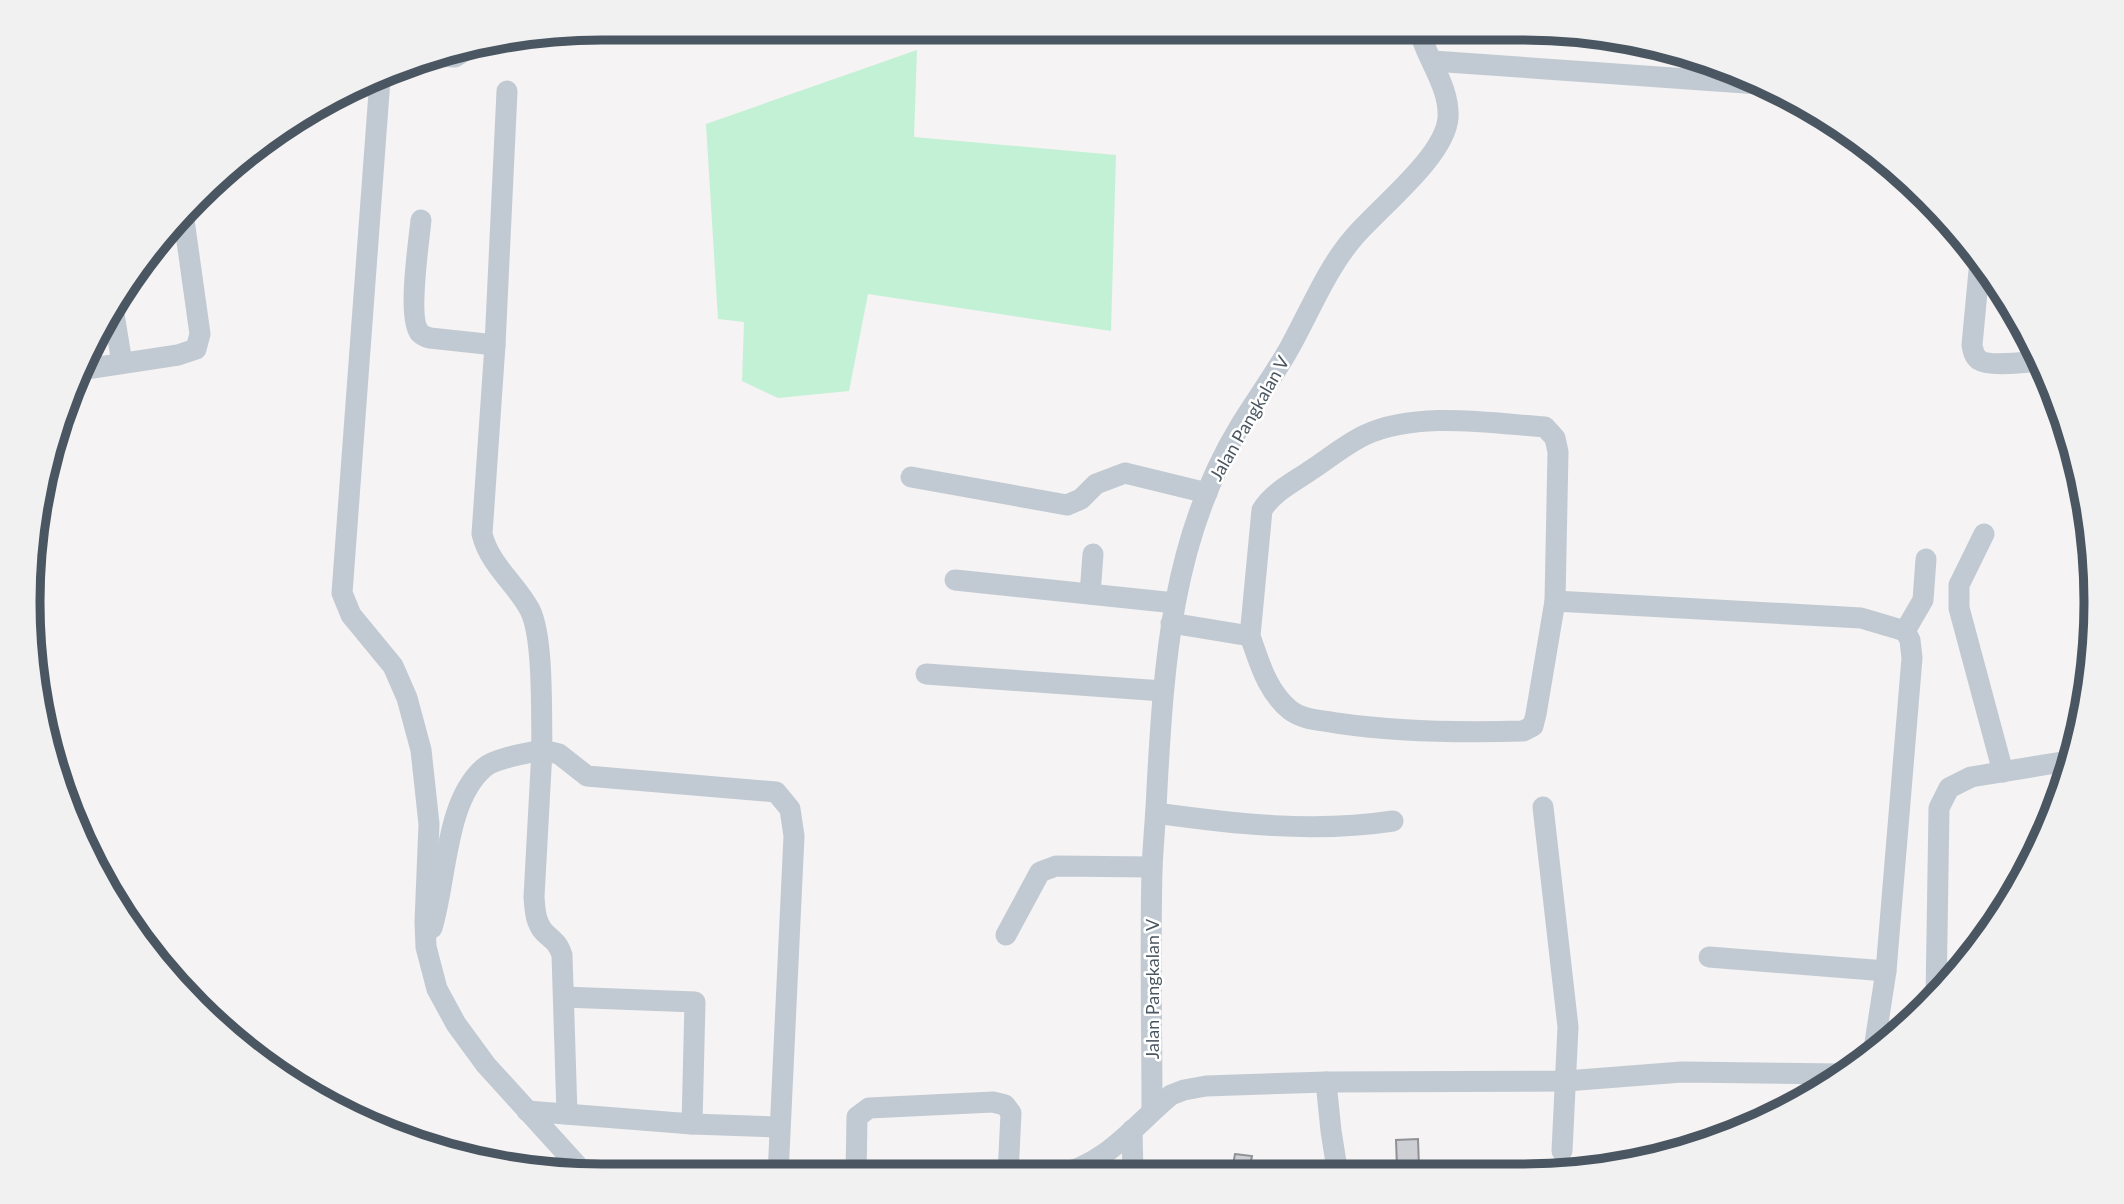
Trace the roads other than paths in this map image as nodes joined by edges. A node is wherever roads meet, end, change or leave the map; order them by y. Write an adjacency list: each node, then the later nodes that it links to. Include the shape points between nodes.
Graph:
1 (1422, 40): 2 (street, Jalan Pangkalan V)
2 (1433, 61): 3 (street); 15 (street, Jalan Pangkalan V, via 1447,108 1446,130 1437,148 1343,250)
3 (1735, 82)
4 (379, 86): 35 (street, via 342,593 351,615 393,666 421,750 429,824)
5 (507, 91): 10 (street)
6 (421, 220): 10 (street, via 414,297 417,328 430,338)
7 (185, 227): 12 (street, via 200,341 187,353)
8 (1979, 275): 11 (street, via 1973,354 1990,363)
9 (115, 322): 12 (street)
10 (495, 345): 27 (street, via 482,534 486,551 531,611 539,649)
11 (2029, 361)
12 (122, 363): 13 (street)
13 (92, 368)
14 (911, 477): 15 (street, via 1067,505 1096,484 1125,473)
15 (1207, 493): 22 (street, Jalan Pangkalan V, via 1188,546)
16 (1984, 534): 29 (street, via 1959,585 1959,608)
17 (1093, 554): 20 (street)
18 (1926, 559): 23 (street, via 1923,600)
19 (954, 580): 20 (street)
20 (1090, 594): 22 (street)
21 (1555, 601): 23 (street, via 1861,618); 24 (street, via 1536,714 1533,726 1523,731 1423,732 1303,718 1269,687); 24 (street, via 1558,467 1551,431 1492,423 1412,422 1364,436 1268,501 1262,510)
22 (1173, 613): 24 (street); 26 (street, Jalan Pangkalan V)
23 (1905, 631): 37 (street, via 1912,659)
24 (1250, 636)
25 (926, 674): 26 (street)
26 (1163, 691): 31 (street, Jalan Pangkalan V)
27 (542, 750): 35 (street, via 487,765 466,789 450,836 440,900); 39 (street, via 534,897 542,930 558,943 562,955); 48 (street, via 559,754 587,776 776,792 790,809 794,836)
28 (2060, 762): 29 (street)
29 (2003, 772): 38 (street, via 1971,777 1949,788 1939,808)
30 (1543, 807): 42 (street, via 1568,1027)
31 (1156, 813): 32 (street, via 1328,828); 33 (street, Jalan Pangkalan V)
32 (1393, 821)
33 (1152, 867): 34 (street, via 1056,866 1040,872); 45 (street, Jalan Pangkalan V)
34 (1006, 935)
35 (426, 947): 44 (street, via 437,989 456,1024)
36 (1709, 957): 37 (street)
37 (1886, 971): 40 (street)
38 (1936, 980)
39 (564, 997): 46 (street); 47 (street, via 695,1002)
40 (1876, 1038)
41 (1826, 1074): 42 (street, via 1682,1072)
42 (1566, 1081): 43 (street); 50 (street)
43 (1326, 1082): 45 (street, via 1206,1086 1171,1095); 57 (street)
44 (527, 1111): 46 (street); 51 (street)
45 (1152, 1111): 49 (street)
46 (567, 1114): 47 (street)
47 (692, 1124): 48 (street)
48 (778, 1127): 52 (street)
49 (1132, 1130): 55 (street); 56 (street)
50 (1562, 1151)
51 (575, 1163)
52 (778, 1164)
53 (856, 1164): 54 (street, via 857,1117 869,1108 993,1102 1012,1113)
54 (1009, 1164)
55 (1088, 1164)
56 (1133, 1164)
57 (1337, 1164)

